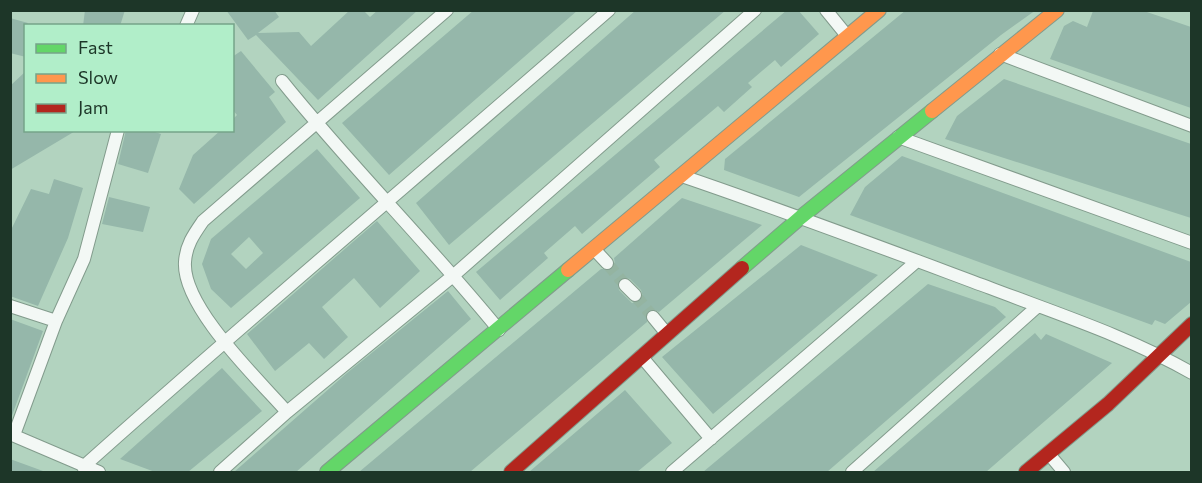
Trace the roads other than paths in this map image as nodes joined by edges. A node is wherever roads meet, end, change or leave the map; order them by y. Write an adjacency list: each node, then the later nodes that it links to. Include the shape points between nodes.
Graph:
1 (193, 10): 8 (street)
2 (447, 10): 12 (street)
3 (609, 10): 17 (street)
4 (755, 10): 23 (street)
5 (826, 10): 9 (street)
6 (879, 10): 9 (street)
7 (1057, 10): 10 (street)
8 (187, 24)
9 (848, 37): 16 (street)
10 (1000, 54): 13 (street); 15 (street)
11 (282, 81): 12 (street)
12 (316, 123): 17 (street); 33 (street, via 203,221 189,241 185,264 191,290)
13 (1191, 126)
14 (117, 132): 29 (street, via 84,259)
15 (898, 137): 18 (street); 19 (street)
16 (682, 176): 18 (street); 20 (street)
17 (388, 204): 23 (street); 33 (street)
18 (801, 217): 21 (street); 32 (street)
19 (1191, 243)
20 (594, 249): 22 (street); 31 (street)
21 (917, 261): 27 (street); 39 (street)
22 (607, 264)
23 (454, 275): 31 (street); 37 (street)
24 (625, 285): 25 (street)
25 (635, 295)
26 (10, 306): 29 (street)
27 (1038, 306): 34 (street); 47 (street)
28 (653, 317): 32 (street)
29 (56, 321): 38 (street)
30 (1191, 324): 34 (street)
31 (499, 330): 44 (street)
32 (667, 334): 35 (street)
33 (224, 340): 37 (street); 41 (street)
34 (1158, 354): 36 (street); 40 (street, via 1108,404)
35 (641, 356): 39 (street); 45 (street)
36 (1191, 374)
37 (287, 412): 43 (street)
38 (12, 435): 41 (street)
39 (711, 439): 46 (street)
40 (1048, 453): 48 (street); 49 (street)
41 (82, 467): 42 (street)
42 (99, 472)
43 (220, 472)
44 (327, 472)
45 (511, 472)
46 (672, 472)
47 (852, 472)
48 (1026, 472)
49 (1064, 472)

